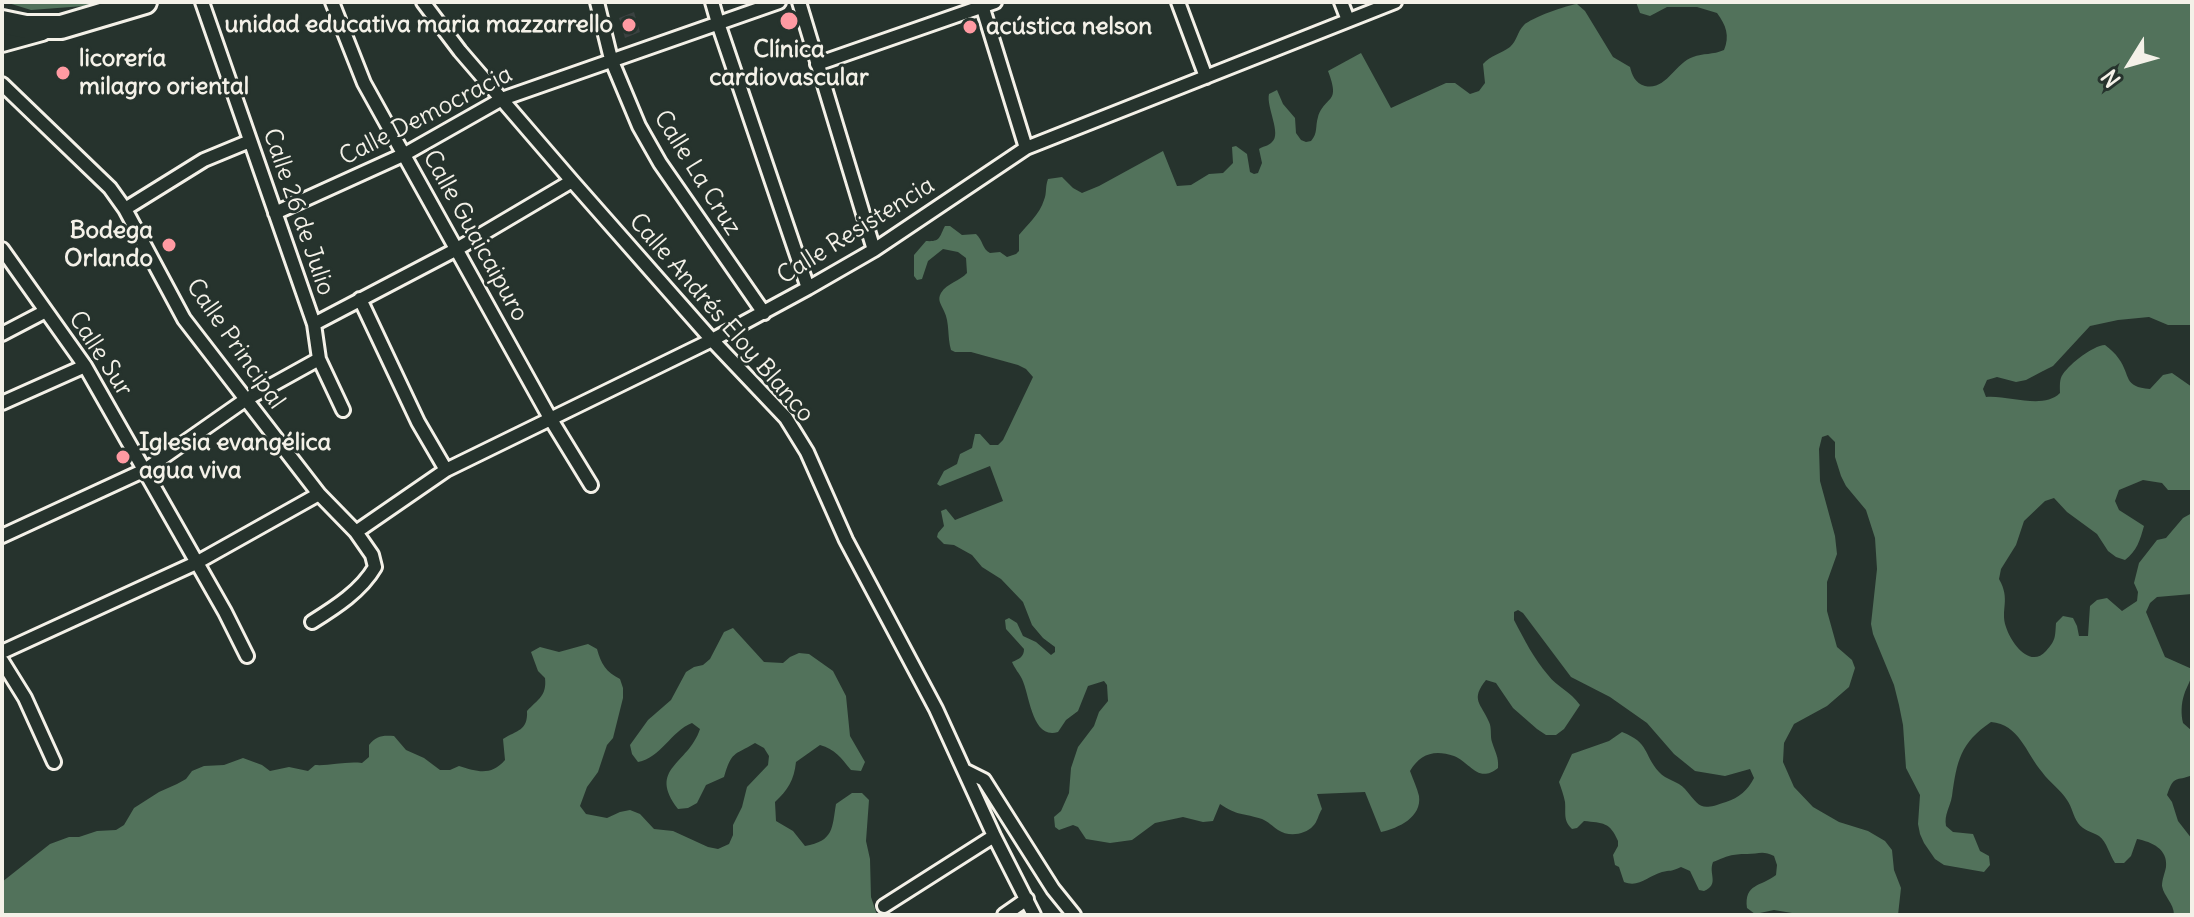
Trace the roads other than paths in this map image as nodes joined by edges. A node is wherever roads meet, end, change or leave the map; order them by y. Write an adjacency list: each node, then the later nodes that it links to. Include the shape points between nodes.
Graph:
1 (145, 2): 16 (highway)
2 (202, 2): 23 (street, Calle 26 de Julio)
3 (332, 2): 25 (street, Calle Guaicaipuro, via 364,83)
4 (423, 2): 22 (street, Calle Andrés Eloy Blanco)
5 (597, 2): 18 (street, Calle La Cruz)
6 (712, 2): 15 (street)
7 (779, 2): 15 (street, Calle Democracia)
8 (799, 2): 19 (street)
9 (1178, 2): 20 (street)
10 (1341, 2): 13 (street)
11 (1395, 2): 13 (street, Calle Resistencia)
12 (986, 3): 19 (street); 24 (street)
13 (1348, 20): 20 (street, Calle Resistencia)
14 (2, 22): 16 (highway)
15 (718, 23): 18 (street, Calle Democracia); 32 (street)
16 (61, 27): 17 (street)
17 (2, 42)
18 (611, 59): 22 (street, Calle Democracia); 35 (street, Calle La Cruz, via 660,163)
19 (817, 64): 30 (street)
20 (1206, 77): 24 (street, Calle Resistencia)
21 (2, 84): 27 (street, Calle Principal, via 110,188)
22 (502, 99): 25 (street, Calle Democracia); 26 (street, Calle Andrés Eloy Blanco)
23 (250, 141): 27 (street, via 204,160); 28 (street, Calle 26 de Julio)
24 (1026, 148): 30 (street, Calle Resistencia)
25 (405, 154): 28 (street, Calle Democracia); 29 (street, Calle Guaicaipuro)
26 (572, 181): 29 (street); 38 (street, Calle Andrés Eloy Blanco)
27 (125, 209): 41 (street, Calle Principal, via 184,319)
28 (275, 213): 36 (street, Calle 26 de Julio)
29 (457, 249): 33 (street); 44 (street, Calle Guaicaipuro)
30 (874, 250): 32 (street, Calle Resistencia)
31 (3, 253): 34 (street, Calle Sur)
32 (808, 288): 35 (street, Calle Resistencia)
33 (360, 299): 36 (street); 46 (street)
34 (46, 311): 37 (street); 40 (street, Calle Sur)
35 (764, 313): 38 (street, Calle Resistencia)
36 (314, 324): 39 (street, Calle 26 de Julio)
37 (2, 334)
38 (712, 340): 44 (street, Calle Resistencia); 57 (street, Calle Andrés Eloy Blanco, via 786,418 807,452)
39 (319, 359): 41 (street); 43 (street, Calle 26 de Julio)
40 (85, 366): 42 (street); 45 (street, Calle Sur)
41 (245, 400): 45 (street); 48 (street, Calle Principal)
42 (2, 403)
43 (343, 410)
44 (550, 418): 46 (street, Calle Resistencia); 47 (street, Calle Guaicaipuro)
45 (145, 470): 50 (street); 51 (street, Calle Sur)
46 (446, 470): 49 (street, Calle Resistencia)
47 (591, 485)
48 (319, 494): 49 (street, Calle Principal); 51 (street)
49 (356, 532): 52 (street, Calle Principal, via 375,567 342,603)
50 (2, 536)
51 (196, 563): 53 (street); 54 (street, Calle Sur)
52 (312, 622)
53 (2, 652)
54 (247, 656)
55 (2, 661): 56 (street)
56 (54, 762)
57 (964, 770): 58 (street, Calle Andrés Eloy Blanco); 63 (street, via 984,780)
58 (994, 836): 59 (street, Calle Andrés Eloy Blanco); 60 (street)
59 (1027, 899): 61 (street); 62 (street, Calle Andrés Eloy Blanco)
60 (884, 906)
61 (1004, 915)
62 (1034, 915)
63 (1074, 915)

